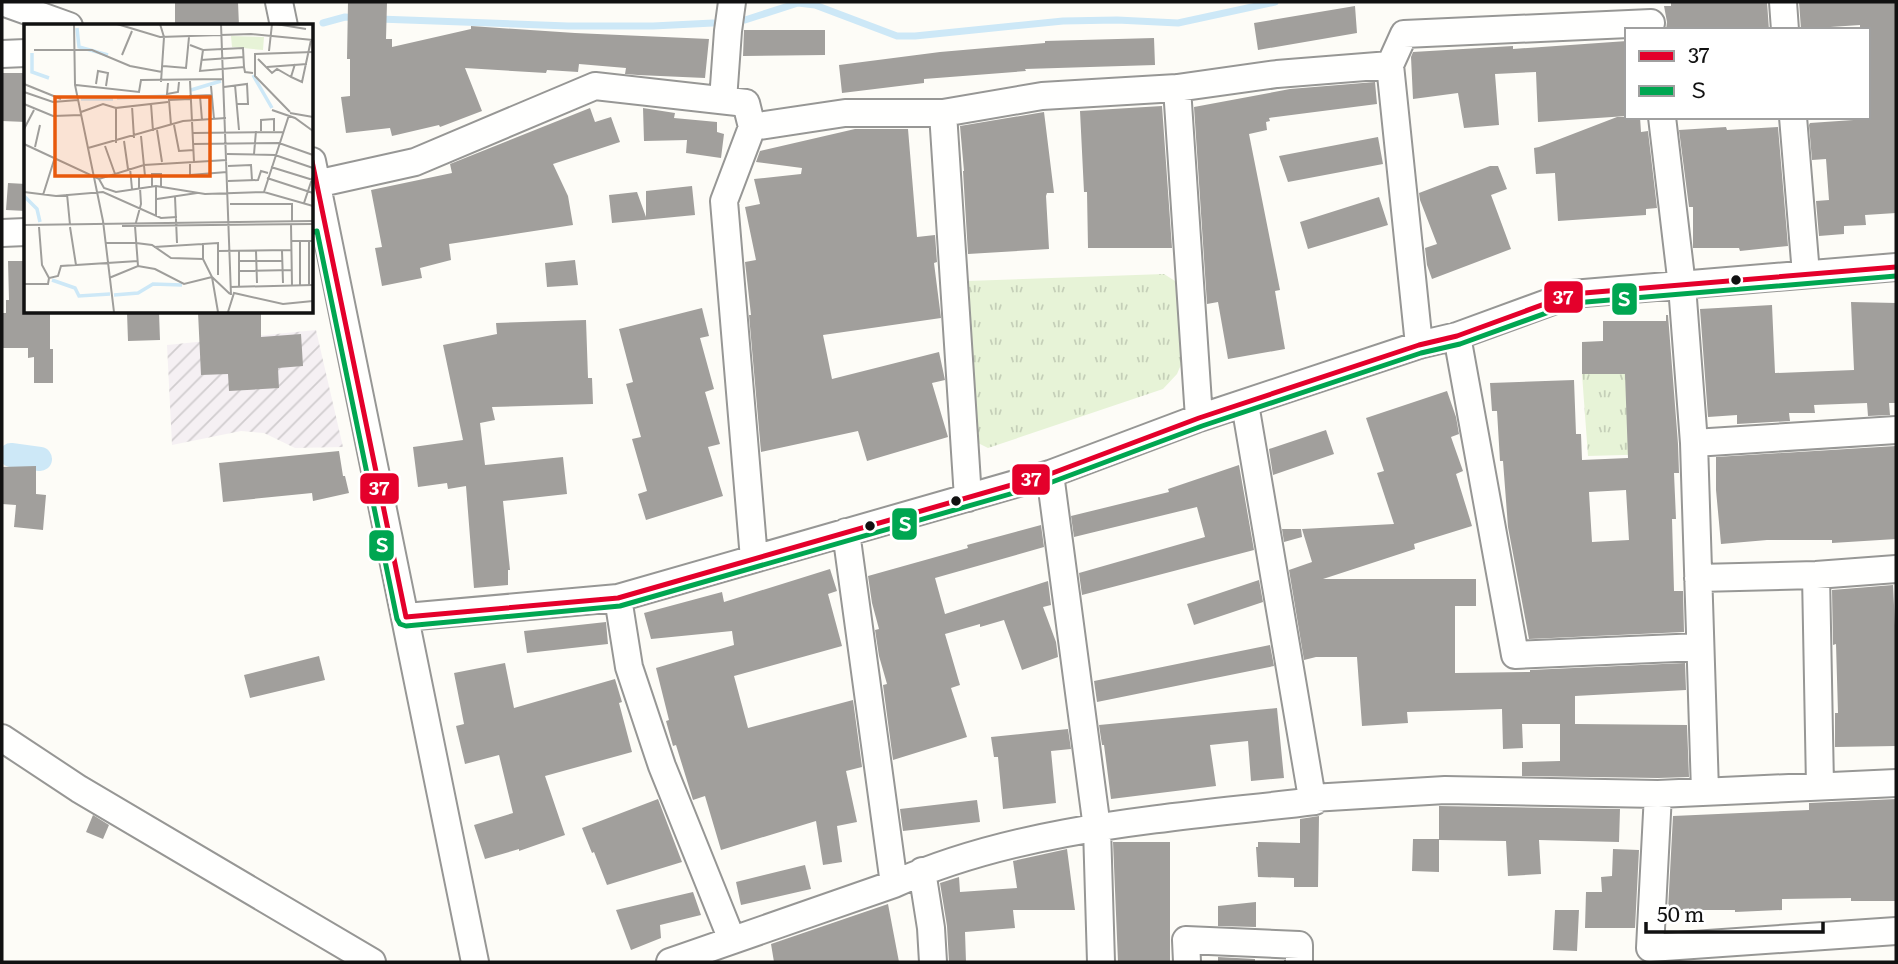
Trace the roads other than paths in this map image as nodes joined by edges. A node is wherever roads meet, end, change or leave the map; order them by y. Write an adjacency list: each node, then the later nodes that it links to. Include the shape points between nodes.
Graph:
1 (2, 2): 6 (street)
2 (279, 2): 7 (street)
3 (732, 2): 13 (street)
4 (1783, 2): 8 (street)
5 (1651, 18): 11 (street, via 1404,34)
6 (63, 24)
7 (284, 24)
8 (1786, 28)
9 (24, 53): 10 (street)
10 (2, 54)
11 (1390, 65): 12 (street); 26 (street)
12 (1177, 88): 14 (street, via 1042,96); 28 (street)
13 (723, 100): 17 (street, via 746,103); 18 (street, via 595,86 415,162)
14 (943, 113): 17 (street, via 845,113); 32 (street)
15 (1662, 119): 24 (street)
16 (1793, 119): 23 (street)
17 (752, 127): 34 (street, via 724,201)
18 (314, 172): 19 (street)
19 (318, 222): 39 (street)
20 (24, 232): 21 (street)
21 (2, 233)
22 (1896, 267): 23 (street)
23 (1807, 274): 24 (street)
24 (1682, 286): 25 (street, via 1572,294); 30 (street)
25 (1457, 336): 26 (street); 40 (street, via 1515,655)
26 (1419, 345): 27 (street)
27 (1245, 404): 28 (street); 46 (street)
28 (1199, 418): 31 (street)
29 (1896, 430): 30 (street)
30 (1694, 443): 37 (street)
31 (1050, 474): 32 (street); 47 (street)
32 (968, 498): 33 (street)
33 (846, 532): 34 (street); 49 (street)
34 (754, 559): 38 (street)
35 (1896, 569): 36 (street)
36 (1816, 575): 37 (street); 43 (street)
37 (1698, 578): 40 (street)
38 (618, 598): 39 (street); 51 (street, via 629,667 662,766)
39 (405, 617): 53 (street)
40 (1700, 647): 44 (street)
41 (2, 738): 52 (street, via 79,789)
42 (1896, 783): 43 (street)
43 (1820, 786): 44 (street)
44 (1705, 792): 45 (street)
45 (1658, 794): 46 (street, via 1444,790); 50 (street, via 1650,948)
46 (1312, 798): 47 (street, via 1315,801)
47 (1097, 828): 48 (street, via 1013,843); 56 (street)
48 (922, 871): 49 (street); 55 (street)
49 (894, 884): 51 (street)
50 (1896, 931)
51 (732, 940): 54 (street)
52 (372, 962)
53 (475, 962)
54 (670, 962)
55 (933, 962)
56 (1101, 962)
57 (1186, 962): 58 (street, via 1186,940 1299,945)
58 (1299, 962)

